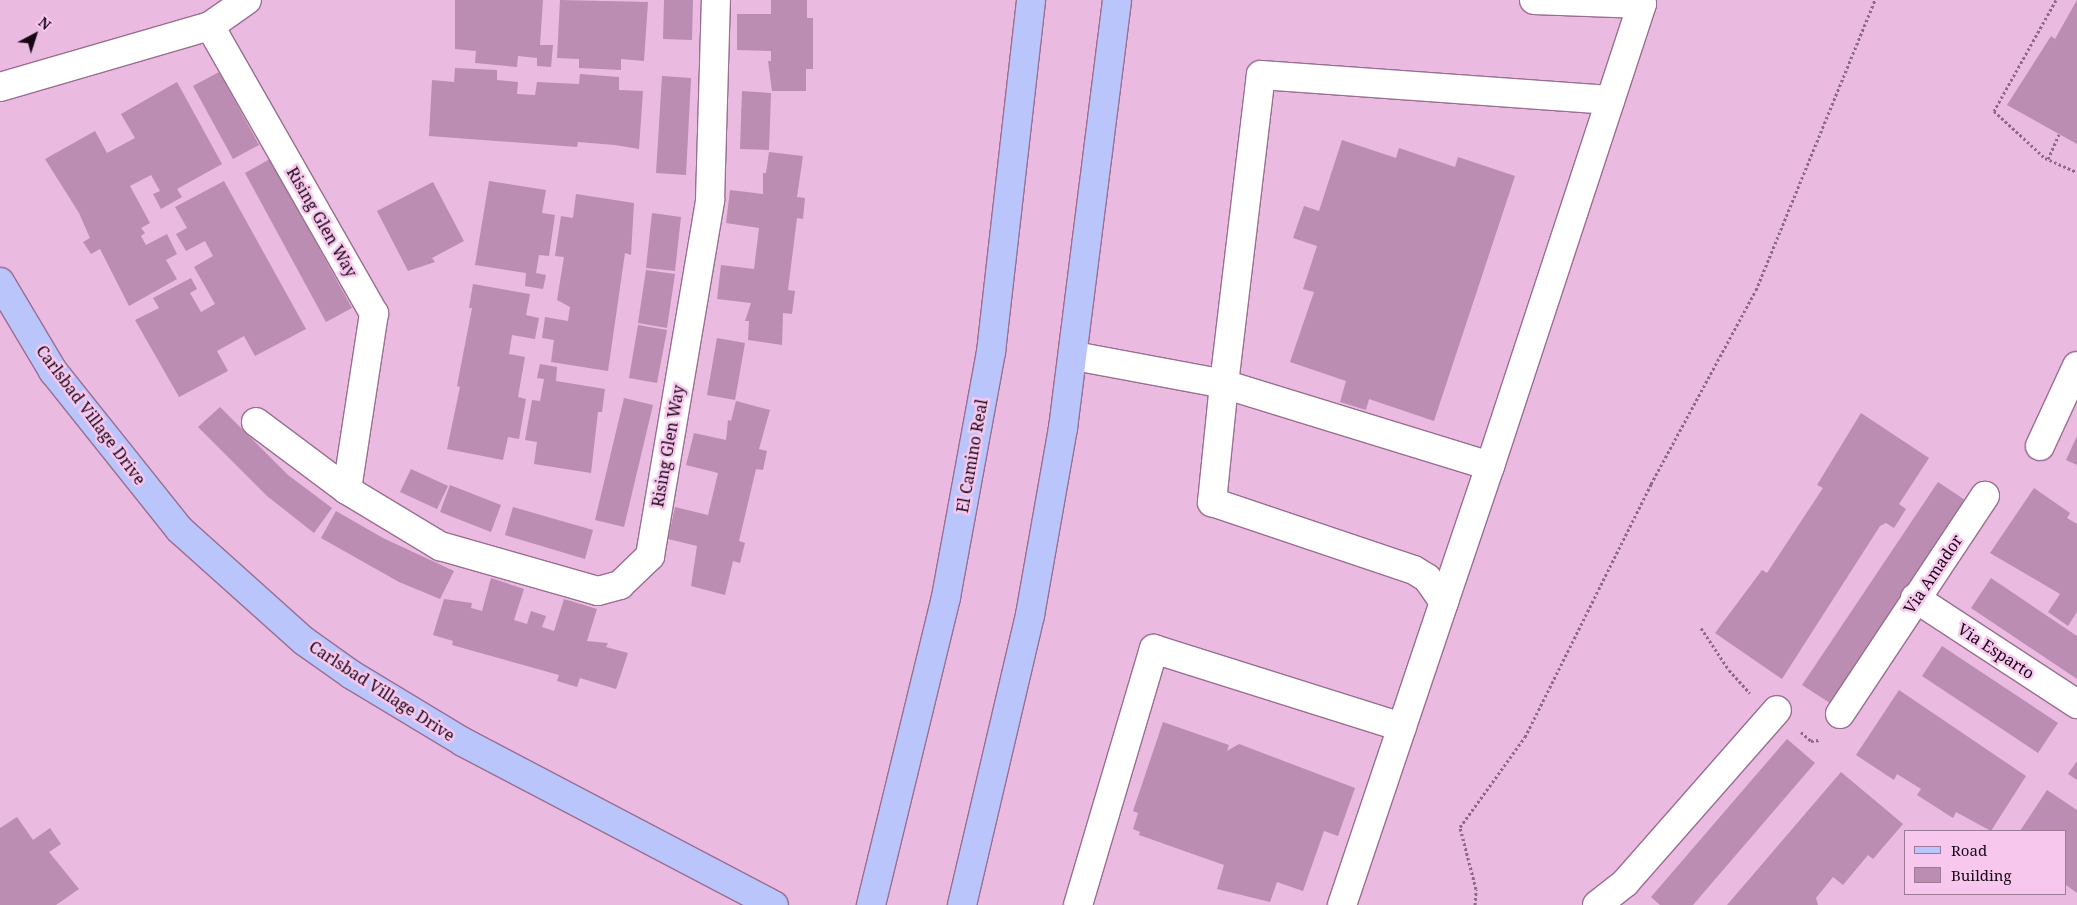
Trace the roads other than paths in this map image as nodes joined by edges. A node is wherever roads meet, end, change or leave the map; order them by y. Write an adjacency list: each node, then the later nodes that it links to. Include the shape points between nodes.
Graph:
1 (247, 0): 7 (street)
2 (716, 0): 17 (street, Rising Glen Way, via 710,200 650,556 620,585 598,591 440,546)
3 (1031, 0): 26 (main road, El Camino Real, via 991,352 946,597)
4 (1117, 0): 11 (main road)
5 (1534, 0): 6 (street)
6 (1643, 2): 9 (street)
7 (210, 26): 8 (street); 17 (street, Rising Glen Way, via 374,313)
8 (0, 87)
9 (1610, 100): 13 (street, via 1261,75); 16 (street)
10 (0, 282): 25 (main road, Carlsbad Village Drive, via 53,371 180,529 304,641 352,675 463,742)
11 (1075, 356): 13 (street); 27 (main road, via 1030,615)
12 (2077, 366): 15 (street)
13 (1224, 384): 16 (street); 20 (street, via 1212,502 1414,570 1426,578)
14 (256, 422): 17 (street, Rising Glen Way)
15 (2040, 446)
16 (1490, 466): 20 (street)
17 (347, 490)
18 (1985, 496): 19 (street, Via Amador)
19 (1915, 598): 21 (street, Via Esparto); 23 (street, Via Amador)
20 (1444, 602): 24 (street)
21 (2077, 704)
22 (1777, 710): 30 (street, via 1625,883)
23 (1840, 714)
24 (1402, 727): 28 (street, via 1154,649); 29 (street)
25 (774, 905)
26 (871, 905)
27 (962, 905)
28 (1078, 905)
29 (1342, 905)
30 (1597, 905)

